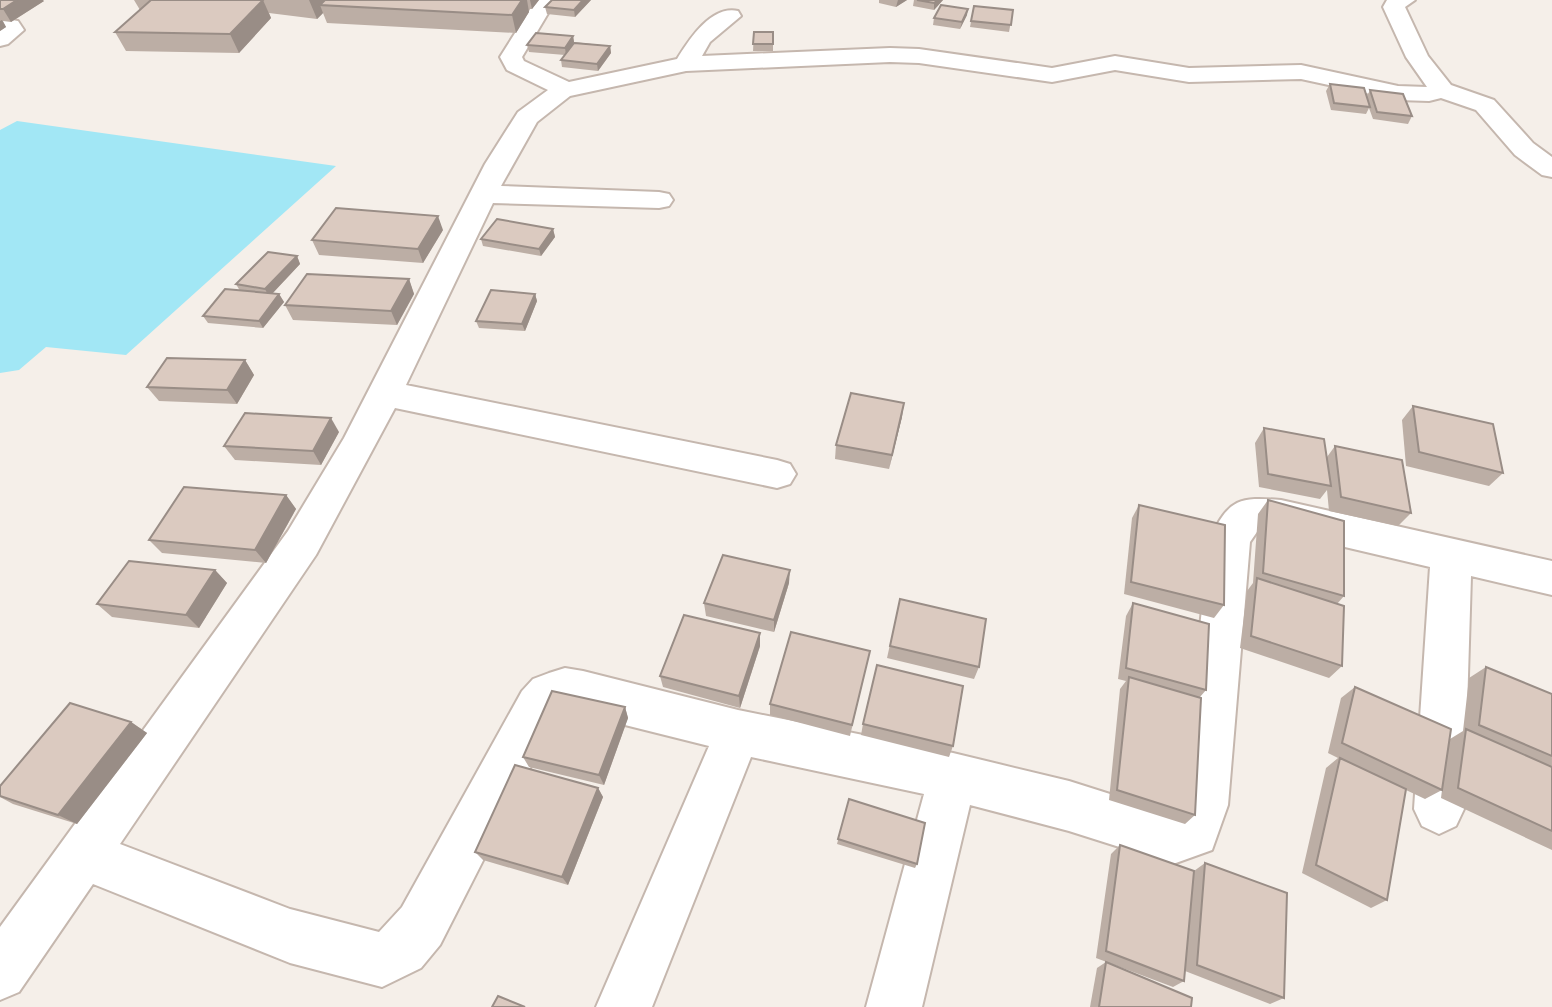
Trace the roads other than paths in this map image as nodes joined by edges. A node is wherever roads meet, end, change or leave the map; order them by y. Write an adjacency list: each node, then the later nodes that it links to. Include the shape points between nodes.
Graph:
1 (549, 0): 8 (street, via 511,57 516,65)
2 (1405, 0): 7 (street, via 1394,7 1417,57)
3 (730, 16): 6 (street, via 701,38)
4 (0, 25): 5 (street, via 13,30)
5 (0, 39)
6 (686, 64): 7 (street, via 910,55 1031,74 1069,75 1113,63 1186,75 1289,71 1401,92 1436,94); 8 (street)
7 (1442, 90): 9 (street, via 1485,105 1524,149)
8 (562, 91): 10 (street, via 527,117)
9 (1552, 169)
10 (483, 194): 11 (street); 12 (street)
11 (659, 200)
12 (384, 393): 13 (street); 19 (street, via 302,543)
13 (777, 474)
14 (1451, 555): 15 (street); 17 (street, via 1264,512 1249,513 1239,523 1230,538 1204,805 1194,832 1173,839 1069,806); 18 (street)
15 (1552, 578)
16 (738, 732): 17 (street); 19 (street, via 583,692 565,689 549,694 538,706 421,926 402,949 382,960 290,936); 21 (street)
17 (953, 777): 22 (street)
18 (1440, 809)
19 (83, 855): 20 (street)
20 (0, 973)
21 (624, 1007)
22 (894, 1007)

